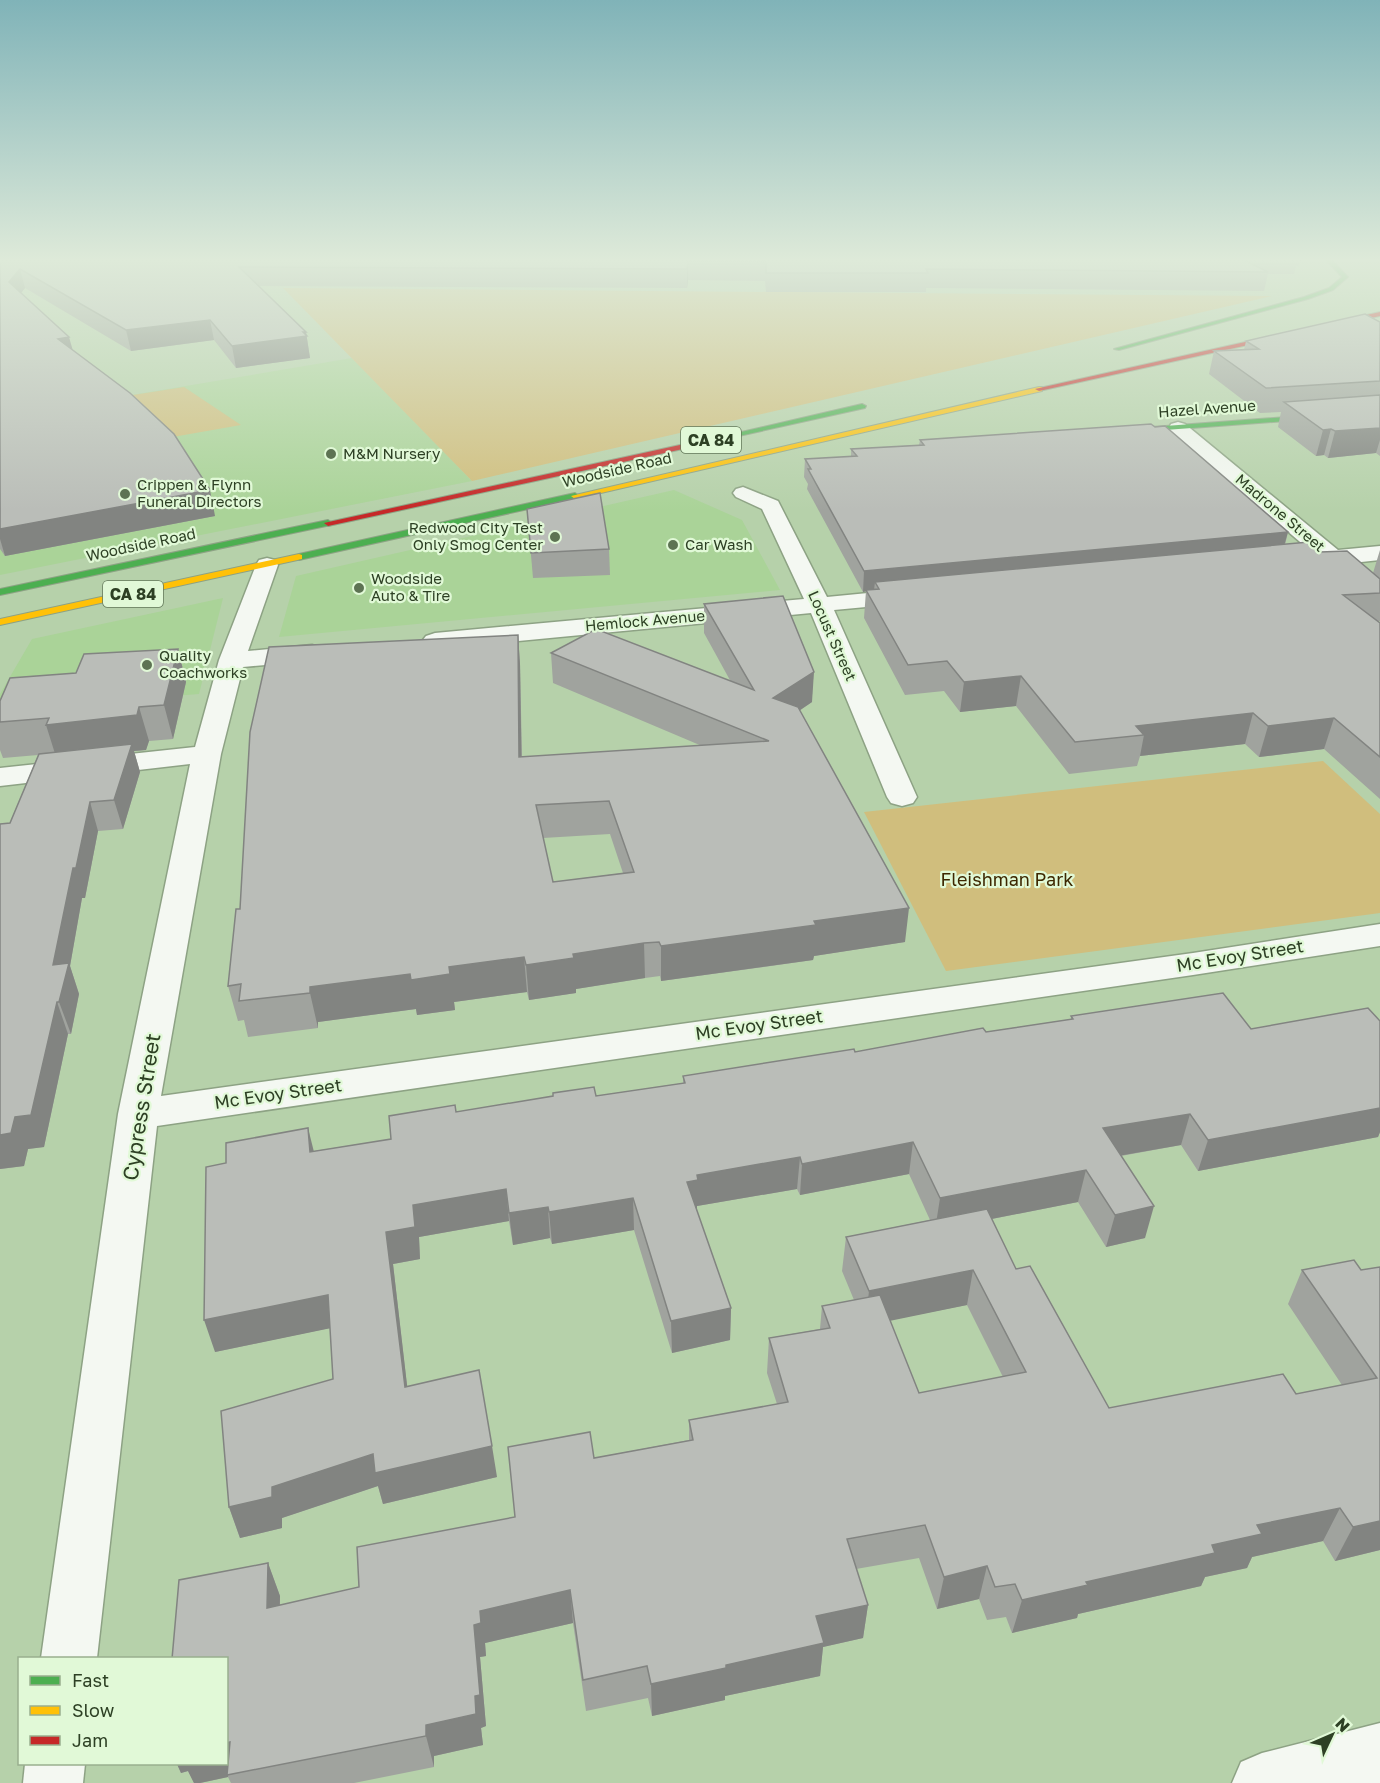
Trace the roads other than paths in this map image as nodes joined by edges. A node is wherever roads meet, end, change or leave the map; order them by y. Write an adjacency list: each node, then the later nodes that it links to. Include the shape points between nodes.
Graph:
1 (1136, 343): 2 (main road, via 1111,350)
2 (1146, 343)
3 (1246, 343): 8 (main road, Woodside Road / CA 84)
4 (873, 404): 15 (main road, Woodside Road / CA 84, via 498,488)
5 (1380, 412): 6 (main road, Hazel Avenue)
6 (1178, 428): 7 (main road, Hazel Avenue); 12 (street, Madrone Street)
7 (1107, 433)
8 (752, 455): 9 (main road); 14 (main road, Woodside Road / CA 84)
9 (818, 455)
10 (743, 493): 18 (street, Locust Street, via 771,505)
11 (1380, 553): 12 (street)
12 (1334, 558): 13 (street); 17 (street, Madrone Street)
13 (1287, 562)
14 (267, 565): 19 (main road, Woodside Road / CA 84); 22 (street, Cypress Street)
15 (0, 592)
16 (936, 594): 18 (street, Hemlock Avenue)
17 (1380, 600)
18 (819, 604): 20 (street, Hemlock Avenue); 25 (street, Locust Street)
19 (0, 622)
20 (410, 643)
21 (339, 650): 22 (street)
22 (232, 660): 23 (street, Cypress Street)
23 (207, 754): 24 (street); 27 (street, Cypress Street)
24 (0, 777)
25 (902, 797)
26 (1380, 935): 27 (street, Mc Evoy Street)
27 (138, 1114): 28 (street, Cypress Street)
28 (69, 1657)
29 (1380, 1753): 32 (street)
30 (55, 1765): 31 (street)
31 (53, 1783)
32 (1262, 1783)

